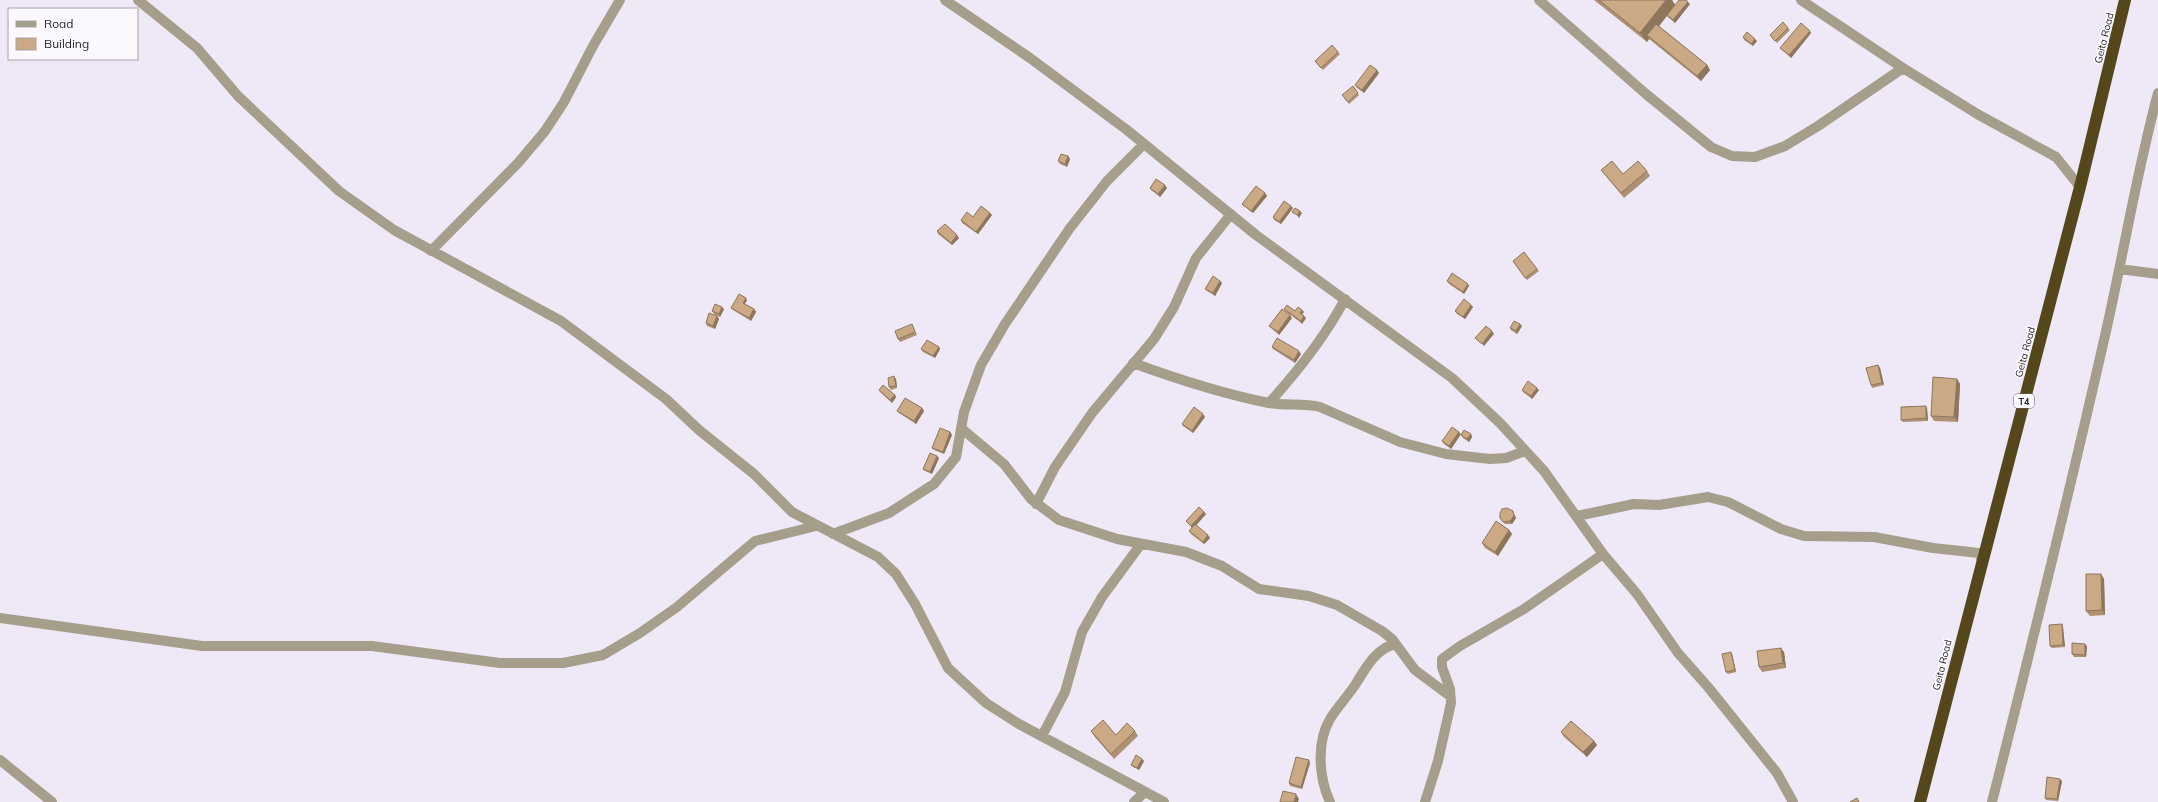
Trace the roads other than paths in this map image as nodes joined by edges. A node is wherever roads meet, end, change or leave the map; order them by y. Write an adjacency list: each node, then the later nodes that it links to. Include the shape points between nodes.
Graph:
1 (138, 0): 12 (street, via 197,48 238,96 339,191 394,230)
2 (620, 0): 12 (street, via 564,102 545,131 518,163)
3 (945, 0): 9 (street, via 1030,58)
4 (1539, 0): 7 (street, via 1605,59 1706,142 1732,156 1755,157 1785,146)
5 (1801, 0): 7 (street)
6 (2126, 0): 10 (highway, Geita Road / T4)
7 (1903, 68): 10 (street, via 1978,115 2056,157)
8 (2158, 93): 13 (street, via 2144,147)
9 (1144, 144): 11 (street); 18 (street, via 1108,181 1070,228 1005,324 981,365)
10 (2080, 187): 26 (highway, Geita Road / T4)
11 (1231, 214): 15 (street); 16 (street, via 1196,258 1165,322)
12 (431, 251): 22 (street, via 561,321 666,399 699,430 754,474 792,512)
13 (2120, 269): 14 (street); 40 (street, via 2060,531)
14 (2158, 274)
15 (1345, 299): 17 (street, via 1315,348); 19 (street, via 1452,378 1500,423)
16 (1133, 363): 17 (street, via 1194,384); 20 (street, via 1092,413 1055,467)
17 (1269, 403): 19 (street, via 1308,404 1320,407 1400,442 1446,454 1490,459 1506,458)
18 (961, 428): 20 (street, via 1004,464); 23 (street, via 956,456 934,484 889,513)
19 (1525, 451): 21 (street, via 1544,471)
20 (1036, 504): 24 (street, via 1059,520)
21 (1577, 516): 25 (street); 26 (street, via 1634,504 1659,505 1708,498 1728,502 1781,529 1804,536 1874,537 1932,548 1979,553)
22 (816, 526): 23 (street); 27 (street, via 755,541 677,607 640,633 603,655 563,663 500,663 372,646 202,646)
23 (833, 534): 30 (street, via 878,558 896,574 915,604 948,668 962,683 986,703)
24 (1141, 544): 28 (street, via 1186,552 1222,566 1259,589 1309,596 1337,605 1382,631); 30 (street, via 1111,583 1082,632 1065,692)
25 (1603, 554): 29 (street, via 1524,609 1442,659); 38 (street, via 1637,594 1678,654 1777,773)
26 (1982, 561): 39 (highway, Geita Road / T4)
27 (0, 618)
28 (1395, 644): 29 (street, via 1415,670); 36 (street, via 1383,650 1370,662 1329,721 1320,750 1320,762 1325,791)
29 (1450, 696): 37 (street, via 1448,720)
30 (1042, 736): 32 (street)
31 (0, 760): 33 (street)
32 (1145, 792): 34 (street); 35 (street)
33 (52, 802)
34 (1134, 802)
35 (1164, 802)
36 (1330, 802)
37 (1425, 802)
38 (1793, 802)
39 (1920, 802)
40 (1992, 802)

